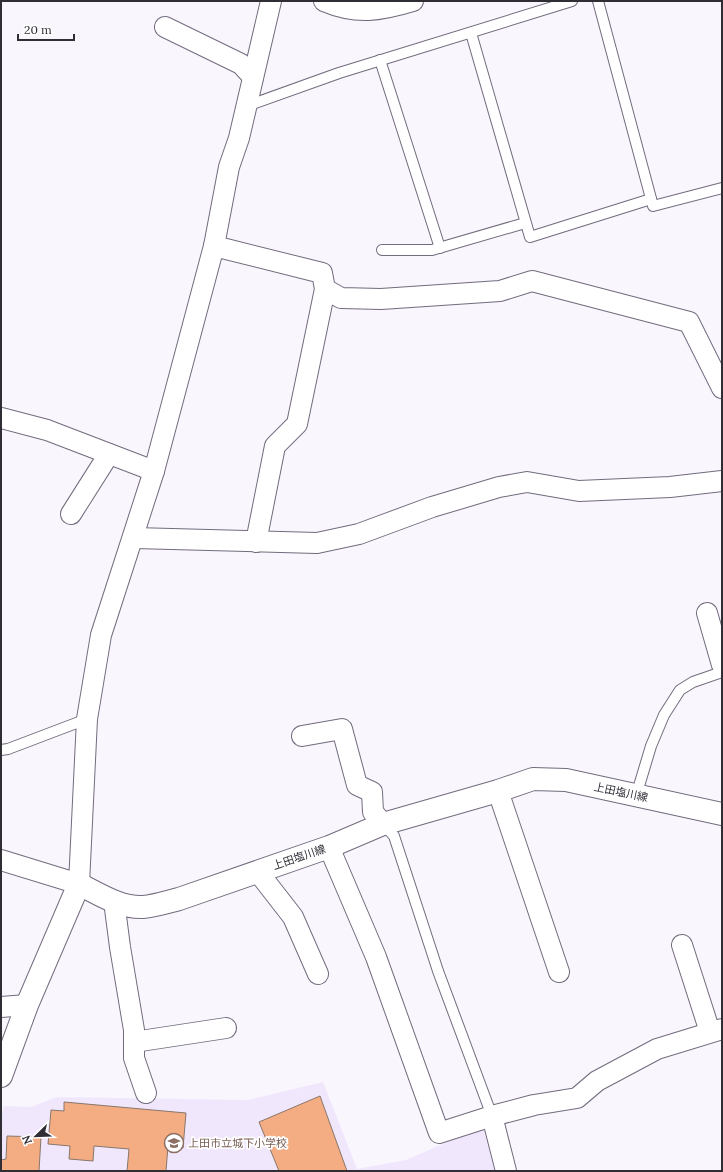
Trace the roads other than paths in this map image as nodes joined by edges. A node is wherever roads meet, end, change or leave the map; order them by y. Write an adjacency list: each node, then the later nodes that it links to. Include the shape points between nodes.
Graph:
1 (271, 1): 9 (street)
2 (324, 1): 3 (street, via 351,9 370,11 384,10)
3 (413, 1)
4 (572, 1): 7 (lane)
5 (598, 1): 12 (lane)
6 (165, 27): 9 (street, via 241,64)
7 (471, 33): 8 (lane); 13 (lane)
8 (380, 60): 10 (lane); 15 (lane)
9 (254, 77): 10 (street)
10 (247, 106): 14 (street, via 229,168)
11 (722, 188): 12 (lane, via 653,206)
12 (651, 199): 13 (lane, via 530,237)
13 (525, 223): 15 (lane)
14 (214, 246): 17 (street, via 322,273); 21 (street)
15 (440, 248): 16 (lane)
16 (382, 250)
17 (325, 289): 18 (street, via 341,298 381,299 500,291 532,281 689,322); 25 (street, via 297,424 275,446)
18 (722, 388)
19 (1, 418): 20 (street, via 46,430)
20 (109, 454): 21 (street); 23 (street)
21 (154, 471): 24 (street)
22 (722, 481): 25 (street, via 670,487 579,491 527,482 499,487 432,507 359,534 317,543)
23 (71, 514)
24 (134, 538): 25 (street); 29 (street, via 101,635)
25 (256, 542)
26 (707, 613): 27 (street)
27 (722, 665)
28 (722, 672): 33 (lane, via 693,682 680,690 664,715 651,746)
29 (87, 719): 31 (lane); 39 (street)
30 (302, 736): 35 (street, via 342,729 357,785 372,792 373,812)
31 (1, 750)
32 (498, 791): 33 (main road, 上田塩川線, via 533,779 566,780); 35 (main road, 上田塩川線); 42 (street)
33 (636, 796): 34 (main road, 上田塩川線)
34 (722, 814)
35 (383, 824): 36 (main road, 上田塩川線); 51 (lane, via 394,836 438,971)
36 (329, 847): 38 (main road, 上田塩川線); 51 (street, via 376,957 439,1133)
37 (1, 860): 39 (street)
38 (258, 872): 40 (main road, 上田塩川線, via 159,904 142,907); 43 (street, via 293,917)
39 (79, 884): 40 (main road, 上田塩川線); 44 (main road)
40 (114, 901): 48 (street)
41 (682, 944): 47 (street)
42 (559, 972)
43 (318, 974)
44 (27, 1005): 45 (street); 49 (main road)
45 (1, 1007)
46 (226, 1028): 48 (street)
47 (716, 1031): 51 (street, via 657,1049 597,1081 577,1098 534,1105)
48 (134, 1042): 50 (street, via 134,1058)
49 (1, 1076)
50 (146, 1093)
51 (492, 1116): 52 (street)
52 (506, 1171)

